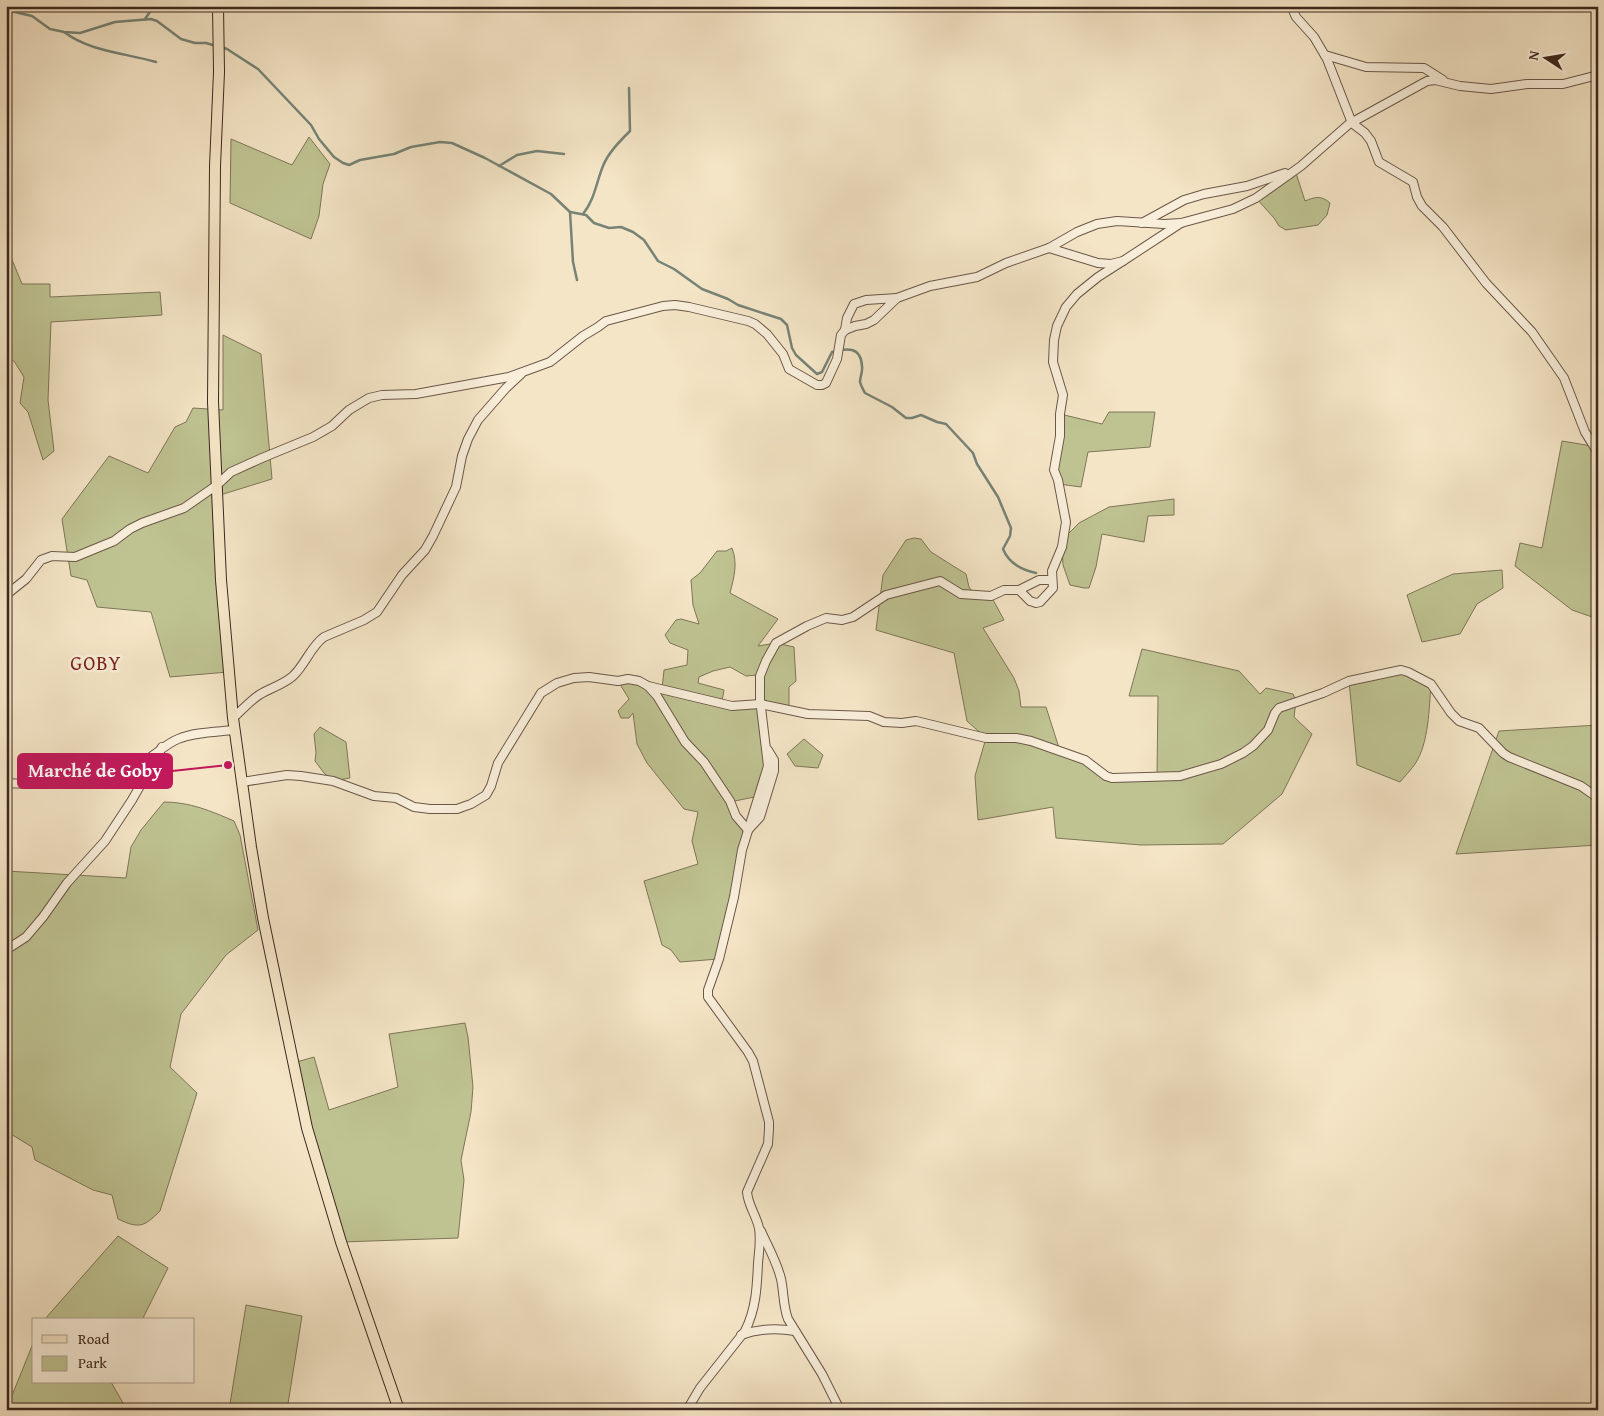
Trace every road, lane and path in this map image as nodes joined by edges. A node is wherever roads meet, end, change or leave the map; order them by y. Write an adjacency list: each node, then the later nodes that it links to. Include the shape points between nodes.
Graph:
1 (218, 6): 16 (main road, via 213,350)
2 (1291, 6): 3 (street)
3 (1325, 55): 5 (street, via 1366,67 1424,68); 6 (street)
4 (1598, 75): 5 (street, via 1563,84 1490,89)
5 (1450, 84): 6 (street, via 1427,81)
6 (1352, 123): 7 (street); 15 (street, via 1366,133 1379,162 1414,182 1422,206 1532,332 1564,378 1585,432)
7 (1301, 166): 8 (street, via 1270,180 1184,200); 9 (street, via 1256,198 1233,209)
8 (1142, 223): 9 (street); 10 (street, via 1117,221 1097,224)
9 (1181, 223): 11 (street)
10 (1049, 248): 11 (street, via 1098,263); 12 (street, via 977,277 930,286)
11 (1123, 261): 17 (street, via 1077,294 1057,326 1053,362 1064,395 1054,470 1066,522)
12 (897, 298): 13 (street, via 874,320); 13 (street, via 854,304)
13 (845, 330): 14 (street, via 841,335 837,359 822,386 789,369 783,354 755,324 675,305 606,321 550,362)
14 (525, 371): 16 (street, via 509,377 416,394 382,394 369,398 332,426 231,472); 22 (street, via 478,420 462,456 456,487 434,536 377,612 319,640 304,664 291,677 258,696)
15 (1598, 453)
16 (216, 485): 19 (street, via 184,508 136,526 114,541 75,556 46,558); 22 (main road)
17 (1052, 580): 18 (street, via 1039,580); 18 (street, via 1053,588 1040,602 1030,601)
18 (1019, 590): 21 (street, via 1004,590 991,596 961,594 940,581 886,595 853,617 842,620 826,618 816,622 776,643 760,676)
19 (6, 595)
20 (648, 686): 21 (street, via 732,706); 25 (street, via 628,679 618,681 589,677 557,683 541,693 498,763 486,795 457,809 430,810 396,798 374,796 334,781 301,776); 28 (street, via 685,742 715,777 736,816)
21 (760, 704): 27 (street, via 808,714 868,716 884,722 916,721 986,738 1016,738 1085,760 1112,778 1170,777 1200,772 1243,753 1268,730 1279,708 1350,682 1401,670 1416,674 1431,684 1459,721 1479,728 1503,753 1581,786); 28 (street, via 768,766)
22 (232, 718): 23 (main road)
23 (234, 730): 24 (street, via 179,738); 25 (main road)
24 (162, 747): 26 (street, via 149,758 114,773 89,779); 29 (street, via 105,841 67,883 26,937)
25 (242, 782): 33 (main road, via 263,918 307,1128 341,1242)
26 (6, 783)
27 (1598, 798)
28 (748, 830): 30 (street, via 708,997 751,1056 769,1122 768,1144 747,1192)
29 (6, 950)
30 (759, 1227): 31 (street, via 775,1259 782,1281 785,1311); 32 (street, via 756,1295 750,1320)
31 (795, 1331): 32 (street, via 784,1329); 35 (street)
32 (742, 1335): 34 (street, via 700,1388)
33 (398, 1410)
34 (687, 1410)
35 (840, 1410)

